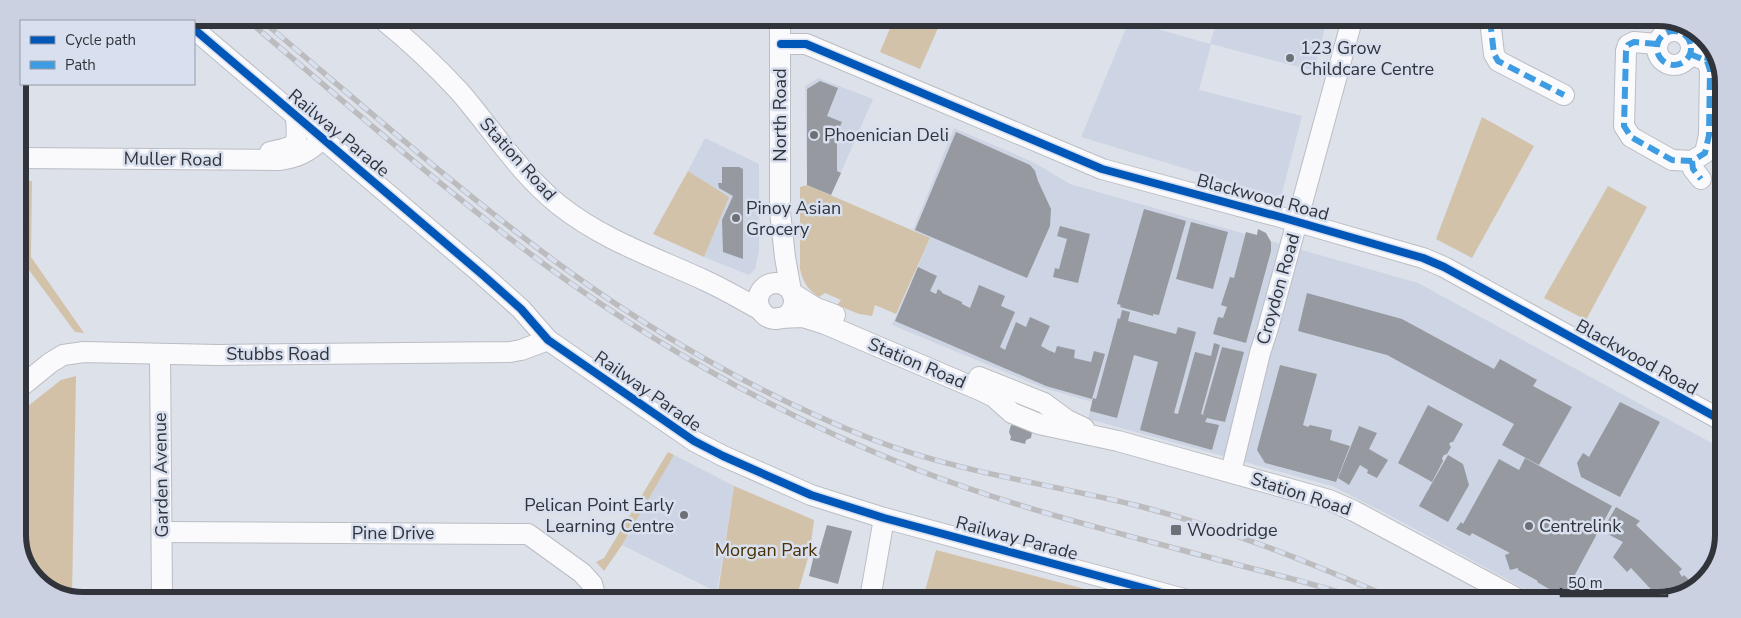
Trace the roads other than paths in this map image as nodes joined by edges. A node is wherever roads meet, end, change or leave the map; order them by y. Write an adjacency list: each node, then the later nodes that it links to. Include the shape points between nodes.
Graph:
1 (390, 26): 15 (street, Station Road, via 453,85 532,180 559,205 598,232)
2 (780, 26): 6 (street, North Road)
3 (1350, 26): 14 (street, Croydon Road)
4 (1491, 26): 8 (street, via 1498,61)
5 (195, 31): 9 (street, Railway Parade)
6 (781, 44): 13 (street, North Road); 14 (street, Blackwood Road, via 806,44 1102,169)
7 (1703, 53): 7 (street, via 1679,31 1662,34 1657,44 1634,42 1626,51 1624,126 1631,137 1696,170 1709,135 1710,70)
8 (1564, 95)
9 (296, 116): 10 (street, Railway Parade); 12 (street, via 297,133 293,146)
10 (322, 139): 12 (street, Muller Road, via 294,158); 19 (street, Railway Parade, via 484,276 521,309)
11 (26, 158): 12 (street, Muller Road)
12 (249, 160)
13 (780, 212): 16 (street, North Road); 17 (street, North Road)
14 (1298, 222): 23 (street, Blackwood Road, via 1444,267); 26 (street, Croydon Road, via 1260,351)
15 (705, 280): 16 (street, Station Road, via 747,287); 18 (street, Station Road)
16 (767, 286): 17 (street, via 781,284); 18 (street, via 759,297)
17 (792, 292): 18 (street, via 794,302 787,315); 22 (street, Station Road, via 816,308)
18 (770, 314): 24 (street, Station Road, via 804,317 825,324 982,391 1012,413)
19 (548, 340): 20 (street, Stubbs Road, via 510,352); 27 (street, Railway Parade, via 707,449 811,495)
20 (160, 354): 21 (street, Stubbs Road, via 84,352 63,355); 28 (street, Garden Avenue)
21 (26, 382)
22 (1044, 403): 24 (street, via 1047,410); 25 (street, Station Road, via 1075,424)
23 (1715, 417)
24 (1039, 424): 25 (street, Station Road)
25 (1107, 438): 26 (street, Station Road)
26 (1231, 472): 33 (street, Station Road, via 1315,495 1354,511)
27 (884, 518): 31 (street); 32 (street, Railway Parade)
28 (162, 532): 29 (street, Garden Avenue); 30 (street, Pine Drive, via 528,534 582,574 592,584)
29 (162, 592)
30 (594, 592)
31 (871, 592)
32 (1156, 592)
33 (1504, 592)

